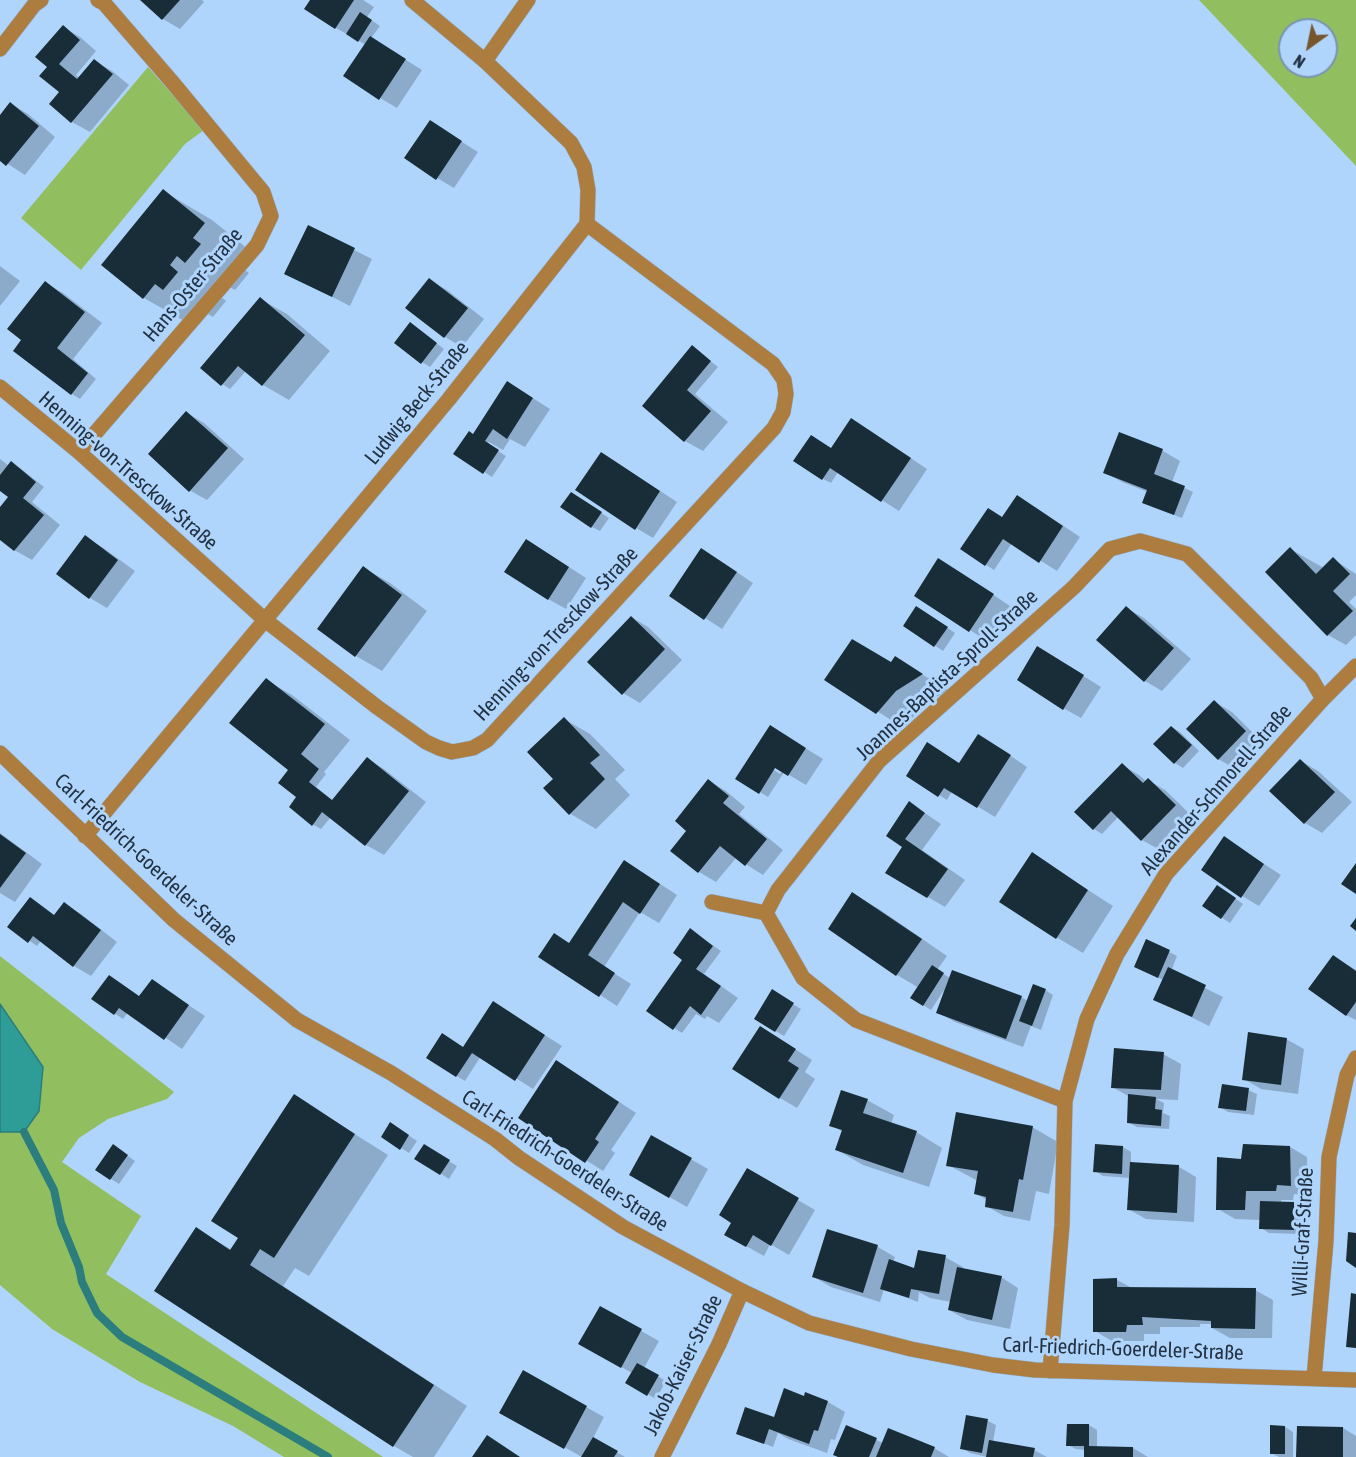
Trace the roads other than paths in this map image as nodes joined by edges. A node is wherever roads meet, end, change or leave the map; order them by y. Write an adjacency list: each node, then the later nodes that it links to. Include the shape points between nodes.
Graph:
1 (41, 0): 5 (street)
2 (98, 0): 9 (street, Hans-Oster-Straße, via 263,192 271,216 257,245)
3 (412, 0): 6 (street)
4 (528, 0): 6 (street)
5 (0, 49)
6 (485, 61): 7 (street, via 571,143 584,167)
7 (587, 224): 10 (street, Ludwig-Beck-Straße, via 449,399); 10 (street, Henning-von-Tresckow-Straße, via 773,364 784,380 786,394 783,412 774,428 487,741 473,748 452,752 426,742)
8 (0, 387): 9 (street, Henning-von-Tresckow-Straße)
9 (79, 452): 10 (street, Henning-von-Tresckow-Straße)
10 (265, 620): 14 (street, Ludwig-Beck-Straße)
11 (1356, 666): 12 (street, Alexander-Schmorell-Straße)
12 (1323, 699): 16 (street, Joannes-Baptista-Sproll-Straße, via 1311,678 1187,554 1140,541 1110,549 1074,587 879,761 778,890); 19 (street, Alexander-Schmorell-Straße, via 1166,874 1117,954 1087,1019)
13 (0, 753): 14 (street, Carl-Friedrich-Goerdeler-Straße)
14 (85, 836): 20 (street, Carl-Friedrich-Goerdeler-Straße, via 174,920 297,1020 392,1073 623,1227)
15 (712, 902): 16 (street)
16 (766, 913): 19 (street, via 803,978 856,1020)
17 (1356, 1058): 18 (street, Willi-Graf-Straße, via 1347,1075)
18 (1350, 1091): 22 (street, Willi-Graf-Straße, via 1329,1157)
19 (1065, 1101): 21 (street, Alexander-Schmorell-Straße, via 1062,1225)
20 (742, 1291): 21 (street, Carl-Friedrich-Goerdeler-Straße, via 826,1328 993,1365); 24 (street, Jakob-Kaiser-Straße)
21 (1050, 1371): 22 (street, Carl-Friedrich-Goerdeler-Straße)
22 (1314, 1378): 23 (street, Carl-Friedrich-Goerdeler-Straße)
23 (1356, 1380)
24 (662, 1457)

